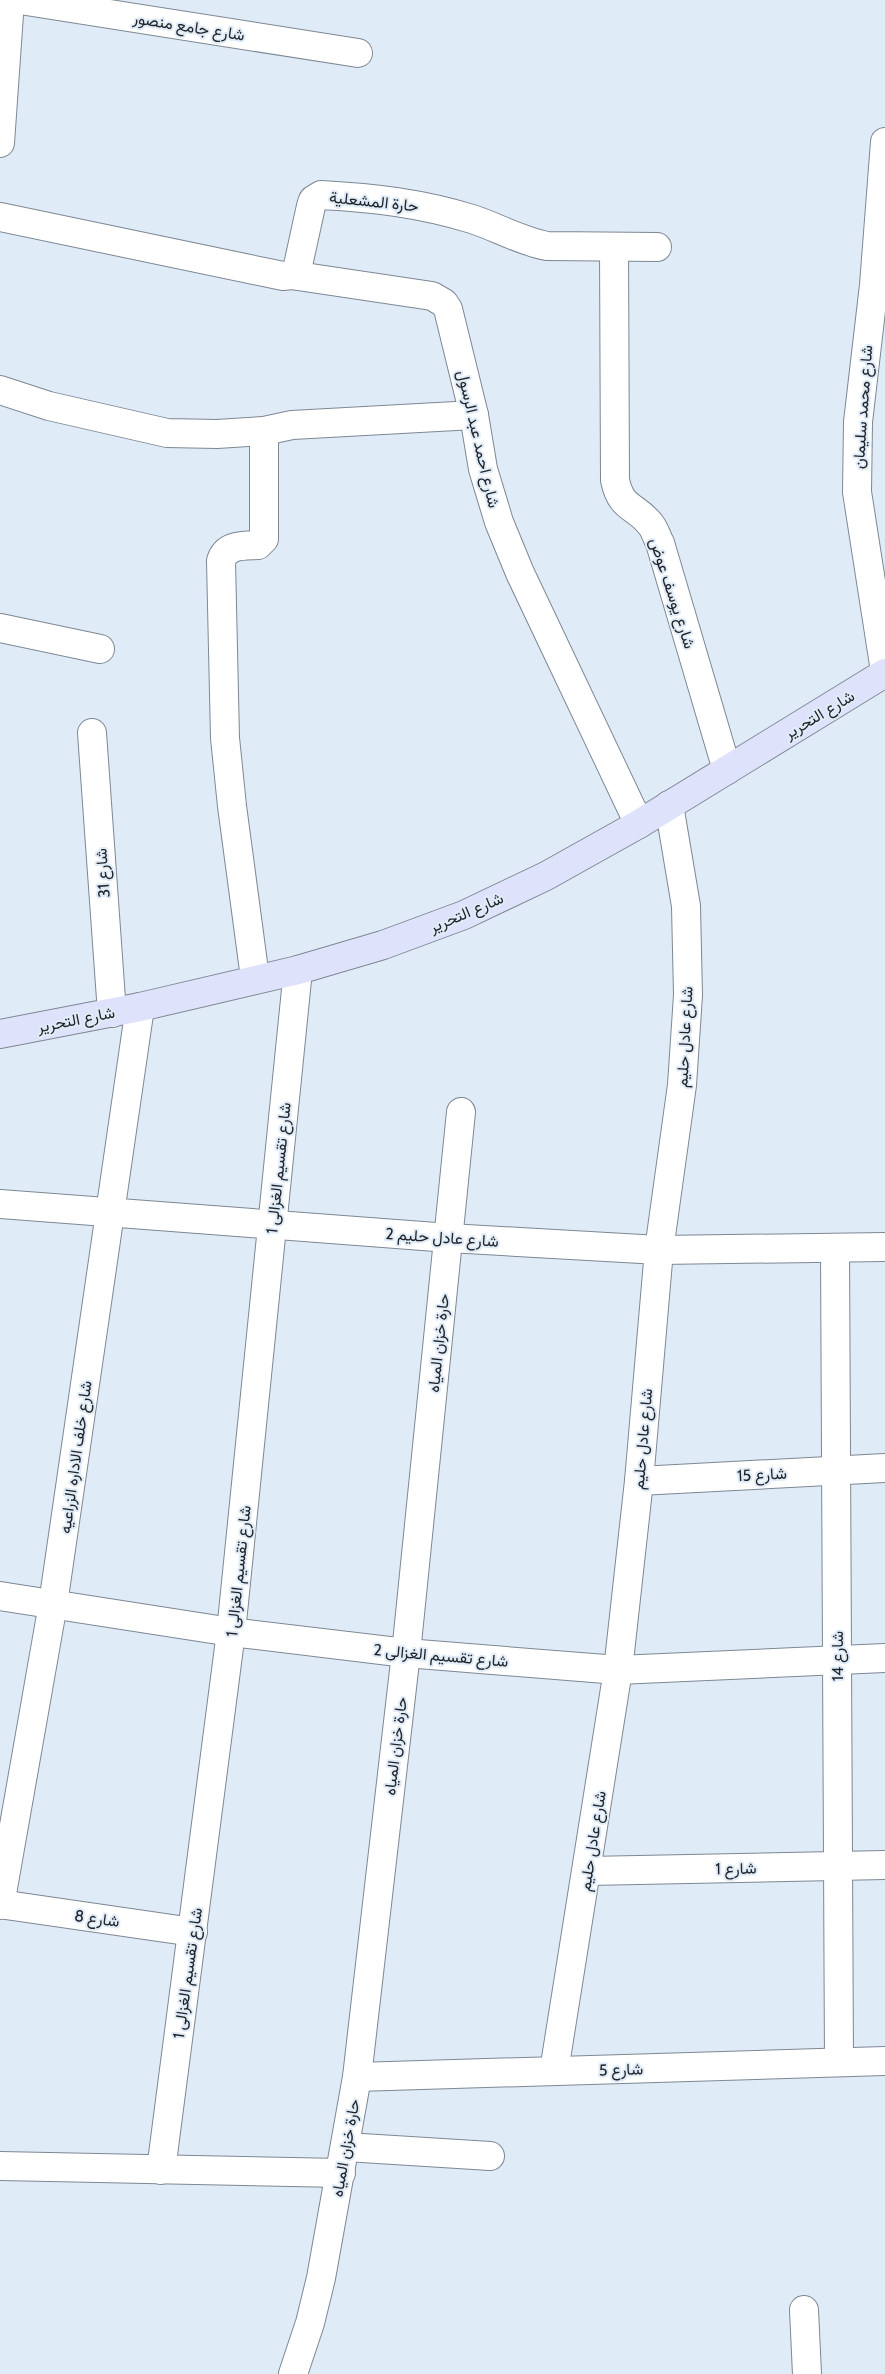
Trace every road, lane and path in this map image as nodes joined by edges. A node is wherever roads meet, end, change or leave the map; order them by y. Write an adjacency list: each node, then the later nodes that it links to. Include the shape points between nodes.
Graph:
1 (10, 0): 4 (street)
2 (20, 0): 3 (street, شارع جامع منصور)
3 (358, 53)
4 (1, 138)
5 (885, 142): 15 (street, شارع محمد سليمان, via 874,285 858,422 857,492)
6 (0, 217): 9 (street, via 283,276)
7 (614, 247): 8 (street, حارة المشعلية); 9 (street, حارة المشعلية, via 547,246 523,240 474,219 426,206 377,198 321,196 313,200 300,264); 17 (street, شارع يوسف عوض, via 617,493 624,504 651,525 660,543)
8 (657, 247)
9 (291, 274): 11 (street, شارع احمد عبد الرسول, via 439,298 448,309)
10 (0, 390): 12 (street, via 50,406 167,433)
11 (474, 415): 12 (street, via 292,425); 19 (street, شارع احمد عبد الرسول, via 483,469 499,522)
12 (264, 431): 21 (street, via 264,539 258,545 234,547 223,555 221,561 225,738)
13 (0, 628): 14 (street)
14 (100, 649)
15 (885, 672): 17 (street, شارع التحرير)
16 (92, 733): 23 (street, شارع 31)
17 (726, 770): 18 (street, شارع التحرير)
18 (669, 805): 19 (street, شارع التحرير); 32 (street, شارع عادل حليم, via 686,906 688,995 682,1084)
19 (639, 824): 20 (street, شارع التحرير, via 546,876 464,915 382,945)
20 (298, 970): 21 (street, شارع التحرير); 28 (street, شارع تقسيم الغزالى 1)
21 (254, 978): 22 (street, شارع التحرير)
22 (140, 1007): 23 (street, شارع التحرير); 27 (street, شارع خلف الاداره الزراعيه)
23 (112, 1012): 24 (street, شارع التحرير)
24 (0, 1034)
25 (461, 1112): 29 (street, حارة خزان المياه)
26 (0, 1204): 27 (street, شارع عادل حليم 2)
27 (111, 1212): 28 (street, شارع عادل حليم 2); 37 (street, شارع خلف الاداره الزراعيه)
28 (273, 1224): 29 (street, شارع عادل حليم 2); 38 (street, شارع تقسيم الغزالى 1)
29 (449, 1238): 32 (street, شارع عادل حليم 2); 39 (street, حارة خزان المياه)
30 (885, 1247): 31 (street, شارع عادل حليم 2)
31 (835, 1249): 32 (street, شارع عادل حليم 2); 34 (street, شارع 14)
32 (659, 1250): 35 (street, شارع عادل حليم)
33 (885, 1468): 34 (street, شارع 15)
34 (836, 1470): 35 (street, شارع 15); 41 (street, شارع 14)
35 (638, 1481): 42 (street, شارع عادل حليم)
36 (0, 1596): 37 (street, شارع تقسيم الغزالى 2)
37 (53, 1604): 38 (street, شارع تقسيم الغزالى 2); 46 (street, شارع خلف الاداره الزراعيه)
38 (231, 1632): 39 (street, شارع تقسيم الغزالى 2); 47 (street, شارع تقسيم الغزالى 1)
39 (406, 1653): 42 (street, شارع تقسيم الغزالى 2); 51 (street, حارة خزان المياه)
40 (885, 1658): 41 (street, شارع تقسيم الغزالى 2)
41 (837, 1660): 42 (street, شارع تقسيم الغزالى 2); 44 (street, شارع 14)
42 (618, 1670): 45 (street, شارع عادل حليم)
43 (885, 1866): 44 (street, شارع 1)
44 (838, 1867): 45 (street, شارع 1); 49 (street, شارع 14)
45 (588, 1871): 50 (street, شارع عادل حليم)
46 (0, 1905): 47 (street, شارع 8)
47 (193, 1932): 55 (street, شارع تقسيم الغزالى 1)
48 (885, 2061): 49 (street, شارع 5)
49 (839, 2062): 50 (street, شارع 5)
50 (554, 2071): 51 (street, شارع 5)
51 (357, 2077): 52 (street, حارة خزان المياه)
52 (346, 2147): 53 (street); 56 (street, حارة خزان المياه)
53 (490, 2156)
54 (0, 2166): 55 (street)
55 (161, 2170): 56 (street)
56 (341, 2173): 58 (street, حارة خزان المياه, via 310,2323)
57 (804, 2310): 59 (street)
58 (293, 2374)
59 (808, 2374)

